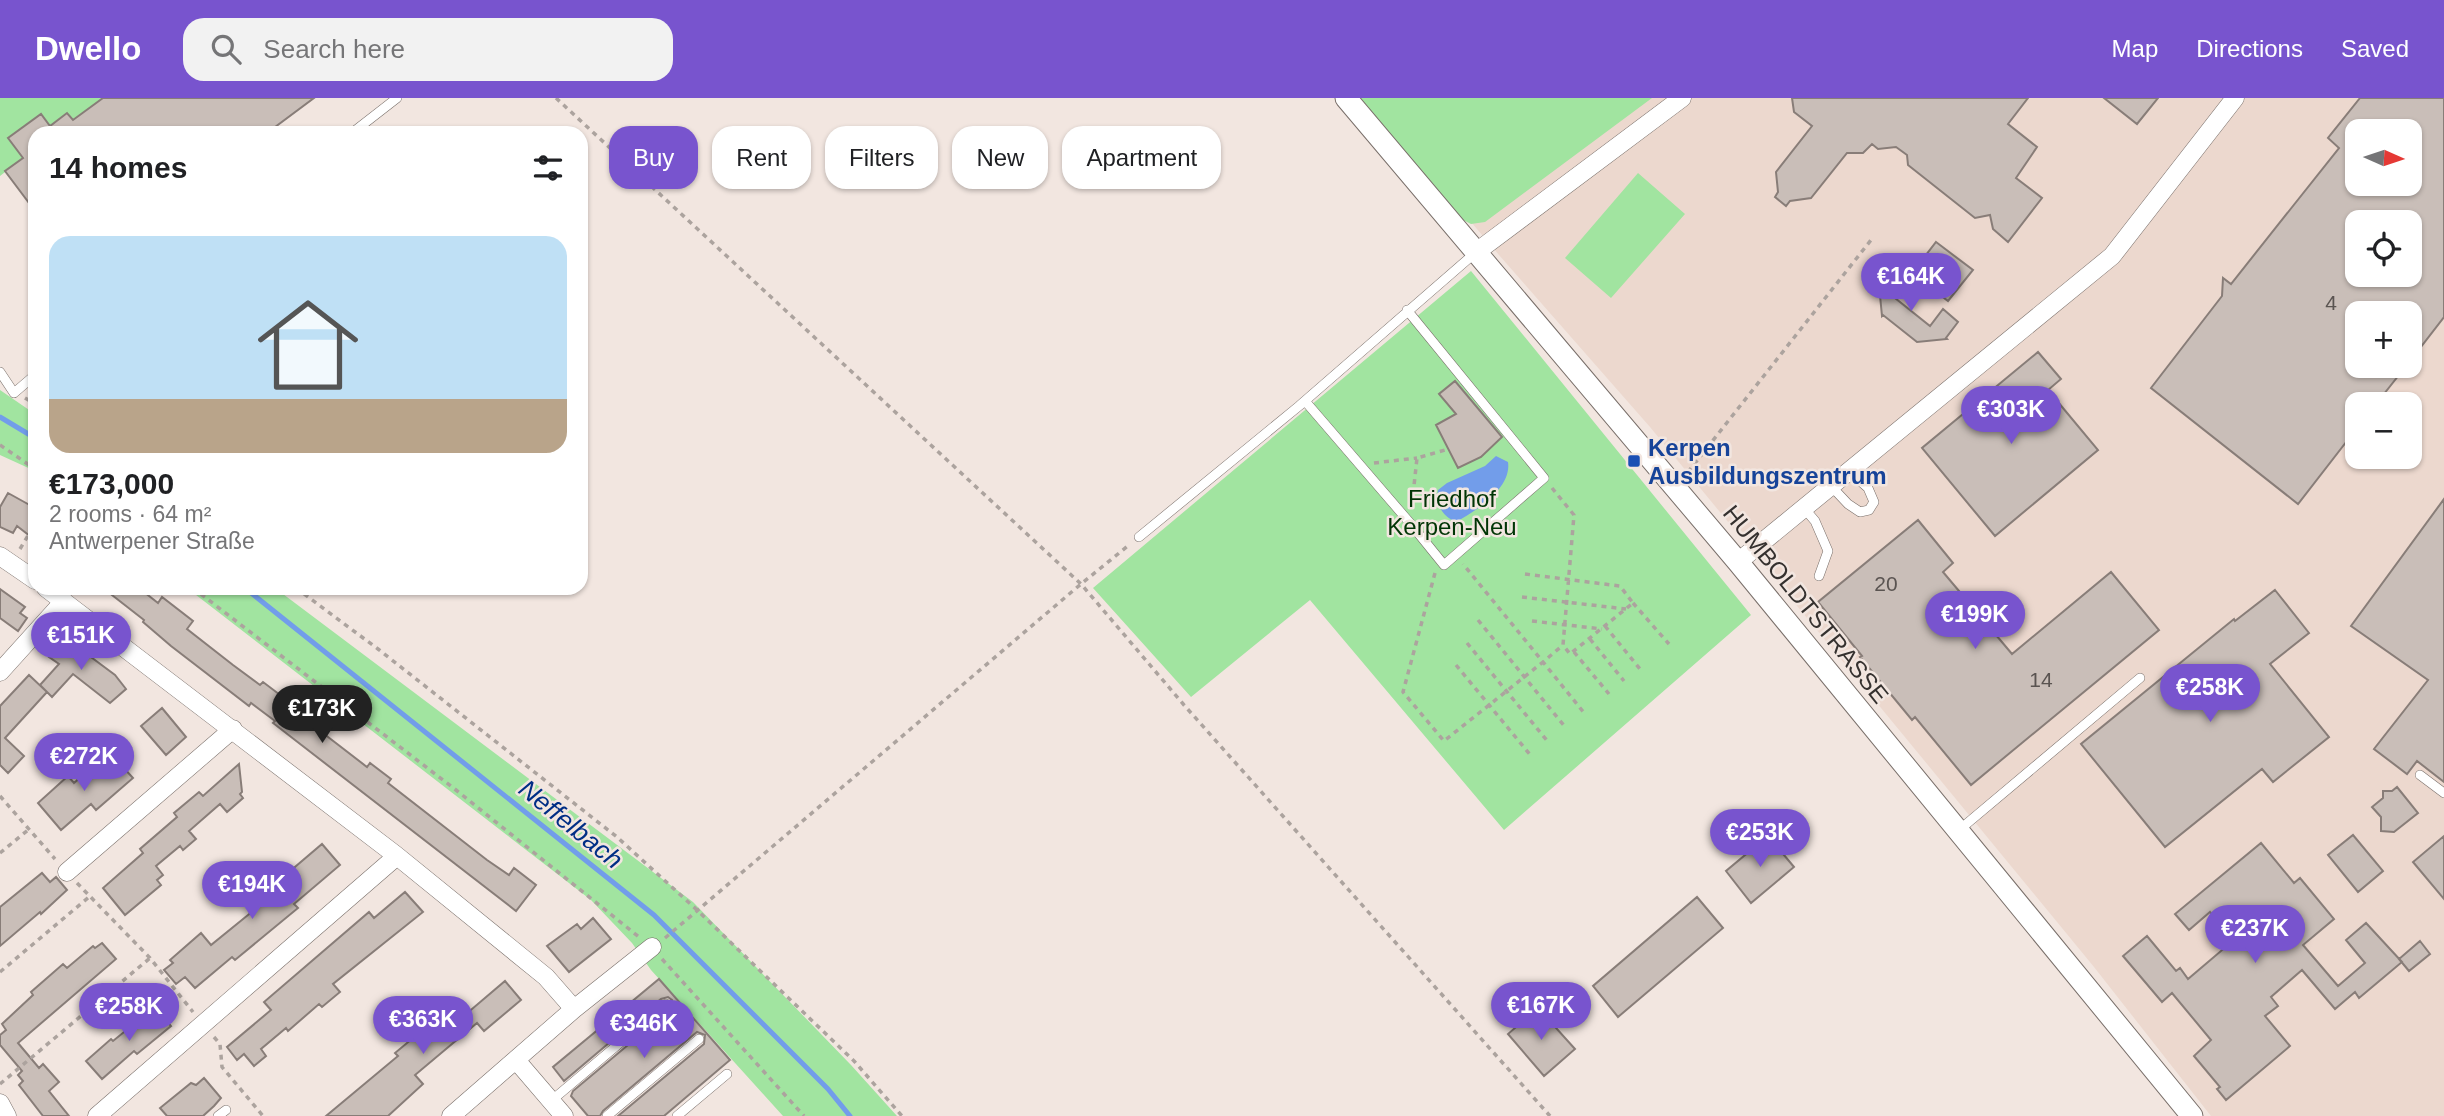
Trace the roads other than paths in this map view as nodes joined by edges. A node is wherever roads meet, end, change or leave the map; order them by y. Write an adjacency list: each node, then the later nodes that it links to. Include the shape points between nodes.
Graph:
1 (397, 98): 5 (lane)
2 (1346, 98): 6 (street, HUMBOLDTSTRASSE)
3 (1682, 98): 6 (street)
4 (2235, 98): 11 (street, via 2112,256)
5 (361, 126)
6 (1475, 253): 7 (lane); 16 (street, HUMBOLDTSTRASSE)
7 (1406, 310): 10 (lane); 10 (lane, via 1544,478 1444,565)
8 (0, 372): 9 (lane, via 14,393)
9 (28, 381)
10 (1305, 401): 14 (lane)
11 (1849, 471): 12 (street); 12 (lane, via 1872,494 1870,510 1860,512)
12 (1831, 486): 13 (street)
13 (1804, 508): 16 (street); 18 (lane, via 1828,551)
14 (1139, 537)
15 (6, 559): 17 (street)
16 (1738, 562): 26 (street, HUMBOLDTSTRASSE)
17 (28, 575)
18 (1819, 576)
19 (56, 595): 20 (street)
20 (64, 601): 21 (street); 23 (street)
21 (0, 672)
22 (2140, 678): 26 (lane)
23 (233, 729): 27 (street); 28 (street)
24 (2420, 775): 25 (lane)
25 (2444, 793)
26 (1958, 831): 43 (street, HUMBOLDTSTRASSE)
27 (397, 856): 31 (street, via 546,977); 38 (street)
28 (67, 872)
29 (652, 947): 31 (street)
30 (666, 1004): 35 (lane)
31 (574, 1009): 33 (street)
32 (699, 1039): 41 (lane)
33 (516, 1060): 35 (street); 39 (street)
34 (727, 1074): 42 (lane)
35 (551, 1101): 40 (street)
36 (0, 1103): 37 (street)
37 (8, 1116)
38 (97, 1116)
39 (451, 1116)
40 (564, 1116)
41 (607, 1116)
42 (677, 1116)
43 (2192, 1116)

